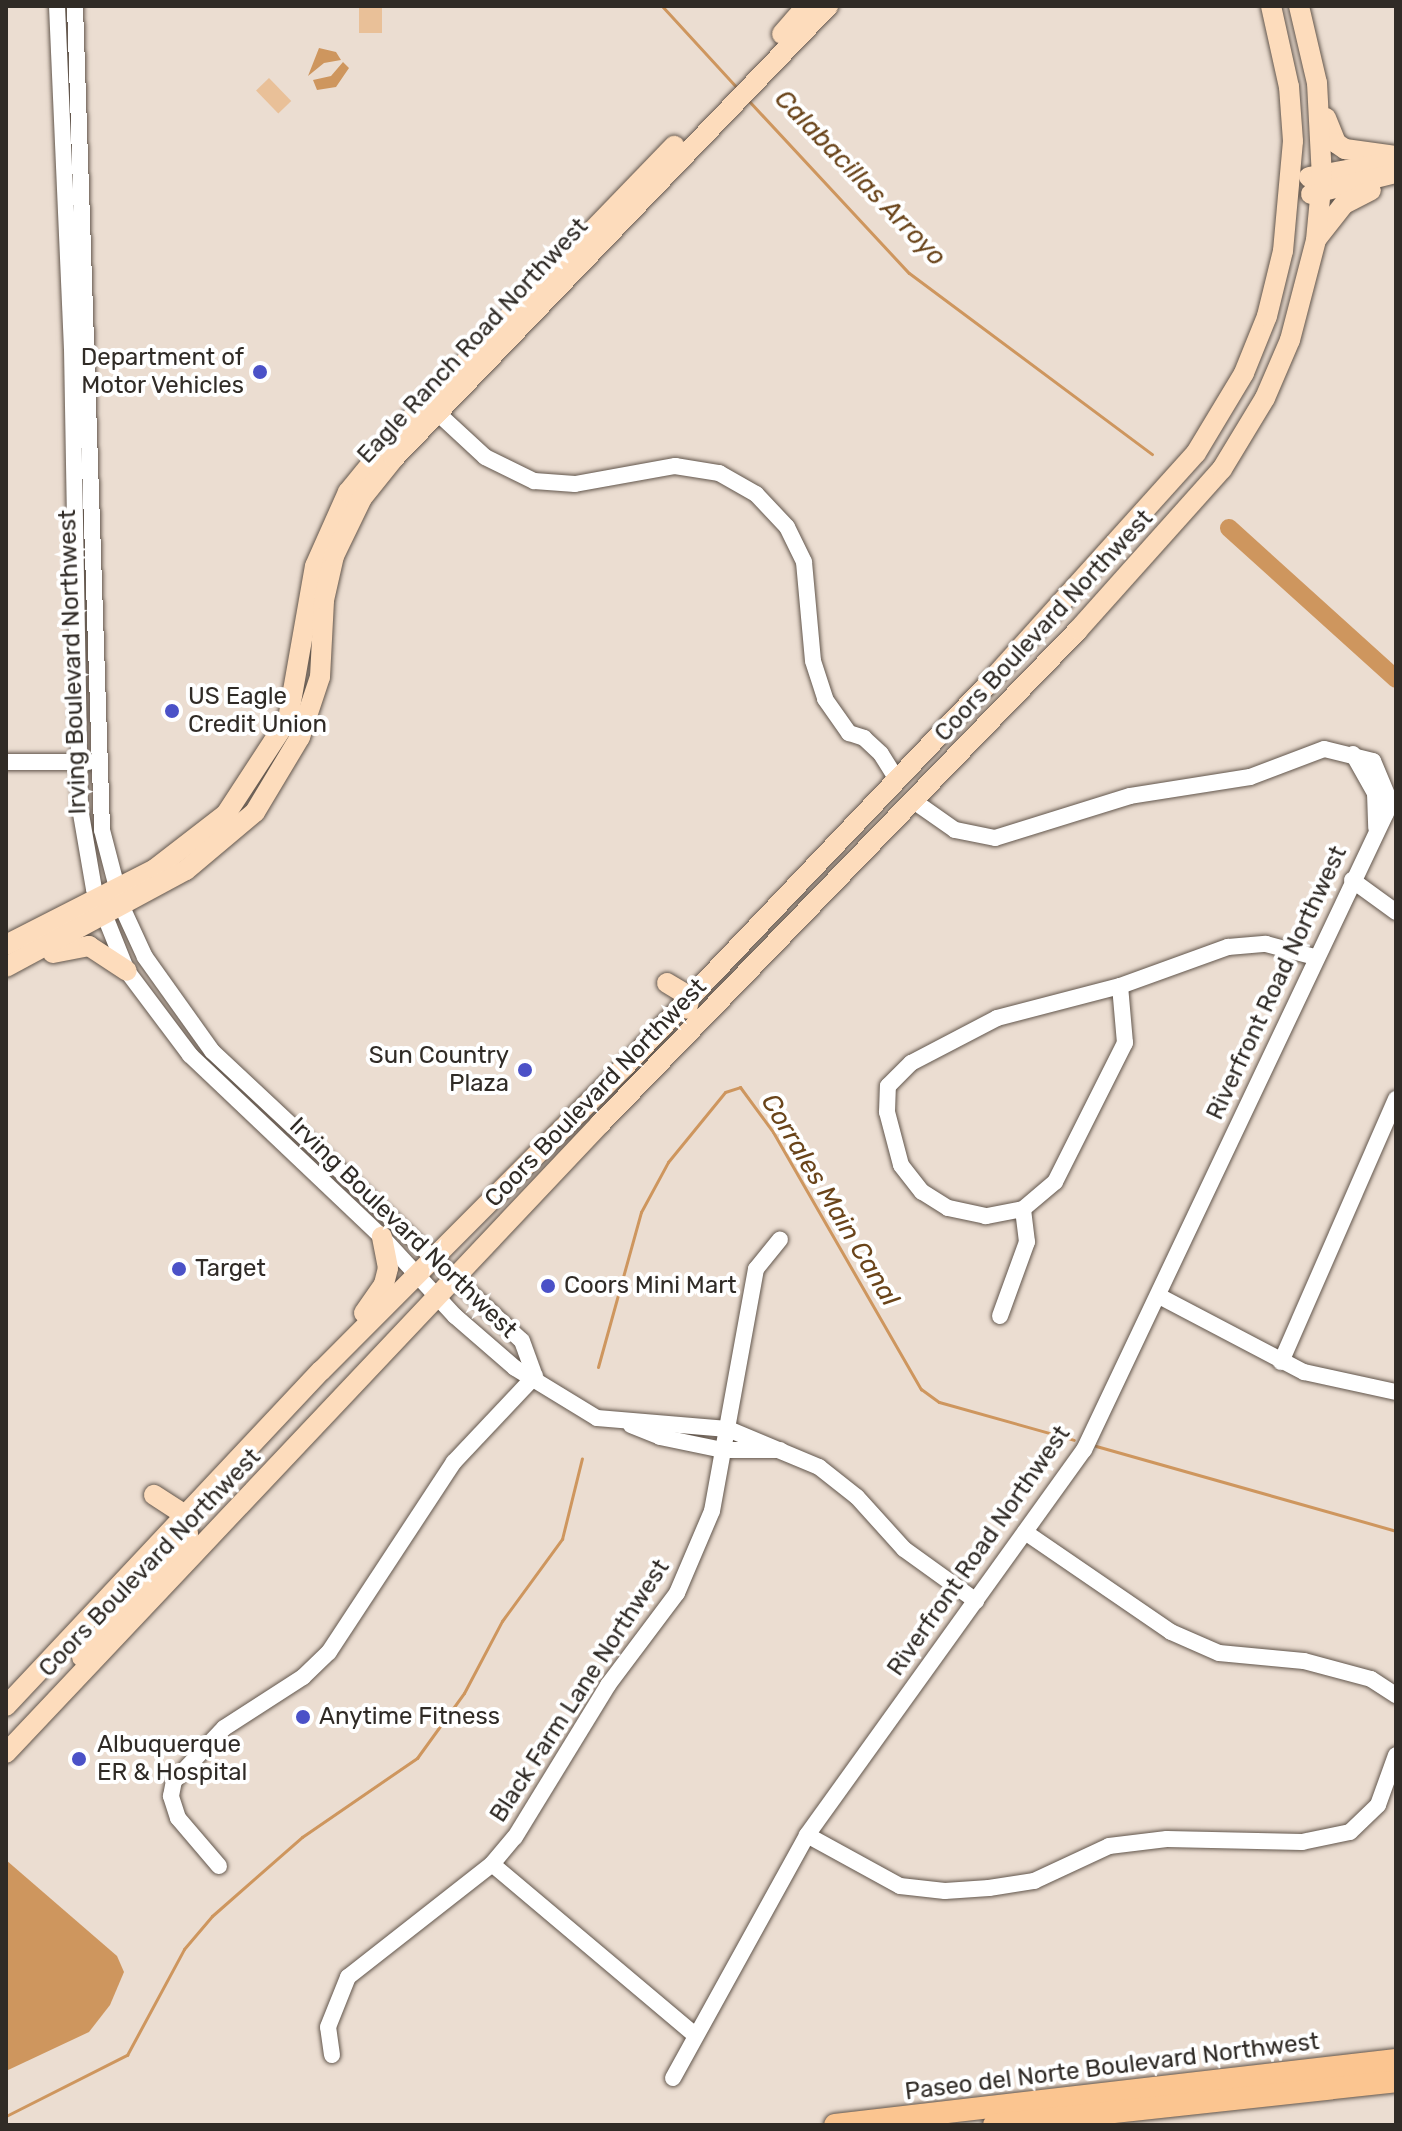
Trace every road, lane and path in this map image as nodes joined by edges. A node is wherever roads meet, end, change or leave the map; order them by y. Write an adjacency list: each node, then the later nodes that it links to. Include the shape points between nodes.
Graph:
1 (57, 6): 18 (street, Irving Boulevard Northwest, via 76,493)
2 (75, 6): 19 (street, Irving Boulevard Northwest)
3 (806, 6): 7 (main road, Eagle Ranch Road Northwest)
4 (828, 6): 7 (main road, Eagle Ranch Road Northwest)
5 (1271, 6): 11 (main road, Coors Boulevard Northwest, via 1289,87)
6 (1299, 6): 8 (main road)
7 (783, 42): 14 (main road, Eagle Ranch Road Northwest)
8 (1317, 83): 9 (main road, via 1336,143 1356,154); 12 (main road, Coors Boulevard Northwest)
9 (1396, 157): 12 (main road)
10 (1396, 176): 12 (main road); 13 (main road, via 1344,204)
11 (1292, 185): 12 (main road); 15 (main road, Coors Boulevard Northwest, via 1267,316 1244,373 1196,453)
12 (1321, 186): 13 (main road, Coors Boulevard Northwest)
13 (1316, 240): 21 (main road, Coors Boulevard Northwest, via 1290,340 1258,411 1222,469 1162,541)
14 (432, 408): 20 (street, via 485,457 534,481 575,484 675,466 707,470 746,486 780,518 800,552 808,581 816,674 830,709 849,733 864,738 881,754); 24 (main road, Eagle Ranch Road Northwest, via 367,465 330,526 306,604 298,683 272,751 226,814)
15 (1057, 610): 20 (main road, Coors Boulevard Northwest); 21 (main road, via 1034,643 914,772 910,783)
16 (1353, 754): 21 (street, via 1314,750 1250,777 1130,796 995,838 955,830); 22 (street, via 1372,784); 22 (street, Riverfront Road Northwest, via 1367,756 1379,767 1388,790 1386,813)
17 (6, 762): 18 (street)
18 (78, 762): 19 (street); 25 (street, Irving Boulevard Northwest, via 83,833)
19 (100, 762): 24 (street, Irving Boulevard Northwest, via 102,830)
20 (897, 780): 27 (main road, via 889,798 793,903); 35 (main road, Coors Boulevard Northwest)
21 (915, 802): 27 (main road, Coors Boulevard Northwest)
22 (1376, 828): 23 (street, Riverfront Road Northwest)
23 (1352, 880): 26 (street); 29 (street, Riverfront Road Northwest)
24 (119, 898): 25 (main road, Eagle Ranch Road Northwest); 41 (street, Irving Boulevard Northwest, via 145,957 212,1051)
25 (100, 908): 28 (main road, Eagle Ranch Road Northwest); 30 (main road, Eagle Ranch Road Northwest); 31 (street, Irving Boulevard Northwest)
26 (1396, 912)
27 (792, 928): 36 (main road, Coors Boulevard Northwest)
28 (6, 945)
29 (1315, 957): 34 (street, via 1266,944 1228,947); 45 (street, Riverfront Road Northwest)
30 (6, 967)
31 (127, 971): 32 (main road, via 101,950 75,945); 39 (street, Irving Boulevard Northwest, via 190,1055)
32 (6, 974)
33 (667, 983): 35 (main road)
34 (1120, 986): 38 (street, via 1125,1043 1055,1182); 38 (street, via 997,1018 911,1063 888,1086 887,1112 901,1165 922,1192 948,1208 986,1216)
35 (690, 997): 36 (main road, via 648,1056); 41 (main road, Coors Boulevard Northwest)
36 (632, 1091): 43 (main road, Coors Boulevard Northwest)
37 (1396, 1099): 47 (street)
38 (1023, 1209): 46 (street, via 1027,1242)
39 (382, 1237): 42 (street, Irving Boulevard Northwest); 48 (main road, via 388,1268 384,1284 324,1352)
40 (780, 1239): 52 (street, Black Farm Lane Northwest, via 756,1269)
41 (435, 1257): 42 (main road, Coors Boulevard Northwest); 43 (street, Irving Boulevard Northwest)
42 (418, 1273): 44 (street, Irving Boulevard Northwest); 48 (main road, Coors Boulevard Northwest)
43 (456, 1277): 44 (main road, Coors Boulevard Northwest); 49 (street, Irving Boulevard Northwest, via 522,1341)
44 (440, 1295): 49 (street, Irving Boulevard Northwest, via 475,1335 515,1368); 59 (main road, Coors Boulevard Northwest)
45 (1159, 1296): 47 (street); 57 (street, Riverfront Road Northwest, via 1084,1450)
46 (1000, 1316)
47 (1281, 1362): 50 (street)
48 (321, 1371): 56 (main road, Coors Boulevard Northwest)
49 (535, 1376): 51 (street, via 579,1411); 66 (street, via 454,1462 329,1652 303,1677 215,1736 164,1796)
50 (1396, 1392)
51 (628, 1423): 52 (street, via 669,1421); 53 (street, via 660,1437)
52 (728, 1429): 53 (street, Black Farm Lane Northwest); 54 (street)
53 (723, 1450): 54 (street); 65 (street, Black Farm Lane Northwest, via 712,1511 677,1593 608,1685 515,1837)
54 (782, 1450): 58 (street, via 842,1484 904,1549)
55 (154, 1495): 56 (main road)
56 (185, 1515): 59 (main road, via 190,1524 185,1540 90,1644); 61 (main road, Coors Boulevard Northwest)
57 (1025, 1532): 58 (street, Riverfront Road Northwest); 60 (street, via 1171,1632 1207,1647 1304,1661 1371,1679)
58 (976, 1601): 64 (street, Riverfront Road Northwest)
59 (69, 1686): 62 (main road, Coors Boulevard Northwest)
60 (1396, 1695)
61 (6, 1706)
62 (6, 1753)
63 (1396, 1755): 64 (street, via 1378,1805 1350,1832 1302,1842 1167,1839 1109,1846 1034,1881 989,1888 900,1886)
64 (807, 1835): 67 (street, Riverfront Road Northwest)
65 (492, 1864): 67 (street); 68 (street, Black Farm Lane Northwest, via 348,1977 328,2027)
66 (219, 1866)
67 (694, 2034): 70 (street, Riverfront Road Northwest)
68 (332, 2055)
69 (1396, 2060): 72 (highway, Paseo del Norte Boulevard Northwest)
70 (673, 2078)
71 (1396, 2081): 73 (highway, Paseo del Norte Boulevard Northwest)
72 (835, 2125)
73 (994, 2125)

